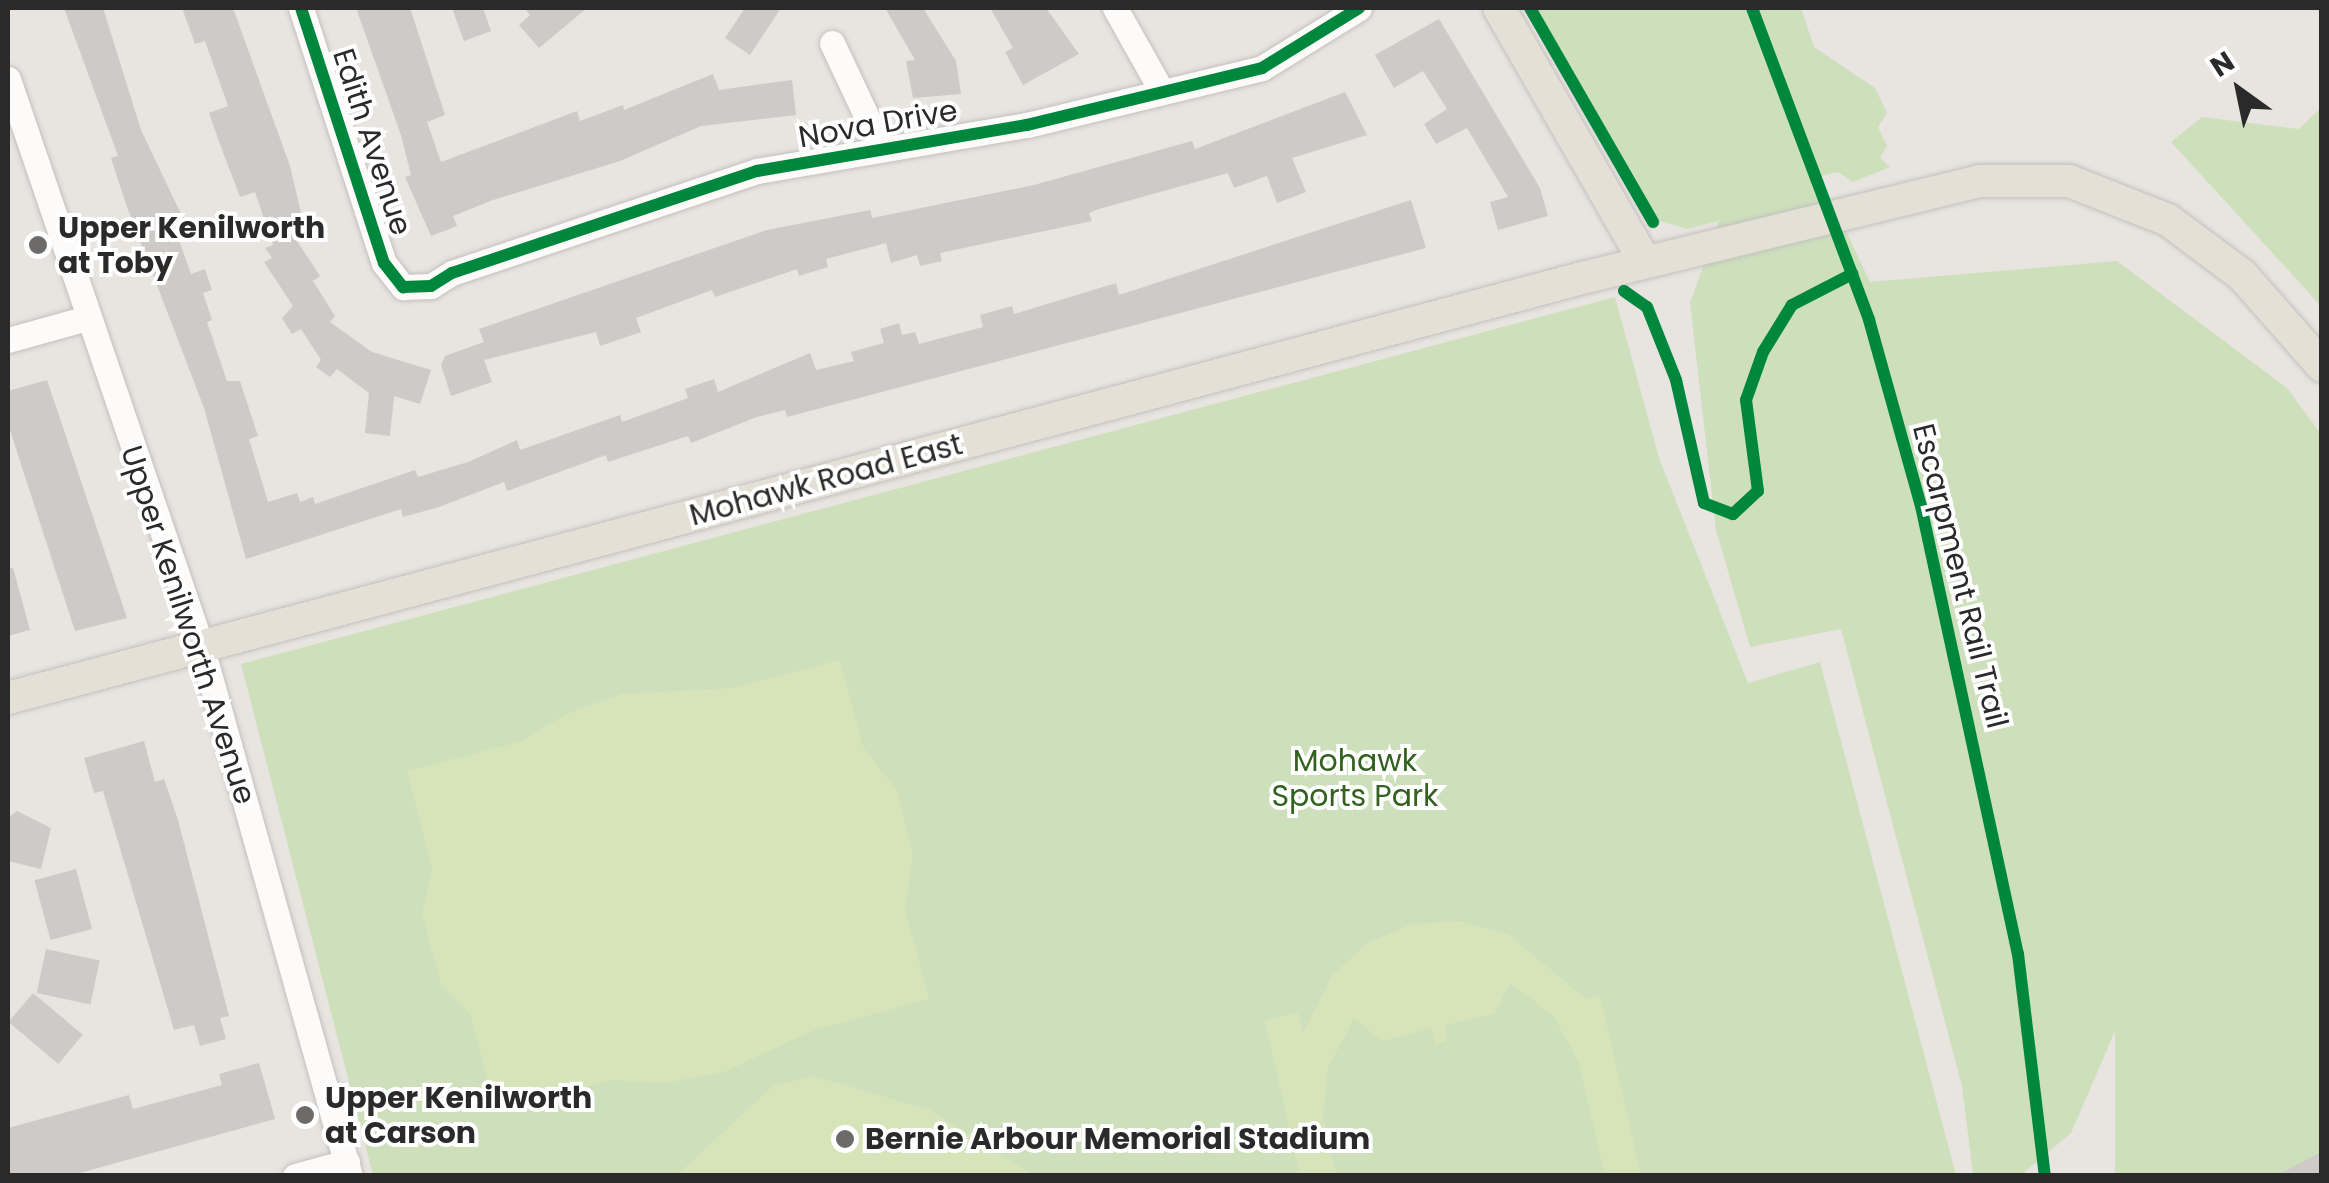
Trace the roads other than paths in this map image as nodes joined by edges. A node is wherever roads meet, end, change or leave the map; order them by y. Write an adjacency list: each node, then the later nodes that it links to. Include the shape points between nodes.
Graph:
1 (301, 8): 10 (street, Edith Avenue, via 384,263)
2 (1116, 8): 7 (street)
3 (1358, 8): 7 (street, Nova Drive, via 1262,68)
4 (1499, 8): 9 (main road)
5 (832, 43): 8 (street)
6 (8, 80): 11 (street, Upper Kenilworth Avenue)
7 (1161, 90): 8 (street, Nova Drive, via 1027,125)
8 (881, 147): 10 (street, Nova Drive, via 757,171 452,273 431,286)
9 (1645, 262): 13 (main road, Mohawk Road East, via 1980,181 2026,178 2115,194 2168,220 2243,276); 14 (main road, Mohawk Road East)
10 (403, 288)
11 (87, 318): 12 (street); 14 (street, Upper Kenilworth Avenue)
12 (8, 340)
13 (2322, 366)
14 (201, 645): 15 (main road, Mohawk Road East); 16 (street, Upper Kenilworth Avenue)
15 (8, 698)
16 (348, 1169): 17 (street)
17 (296, 1176)

